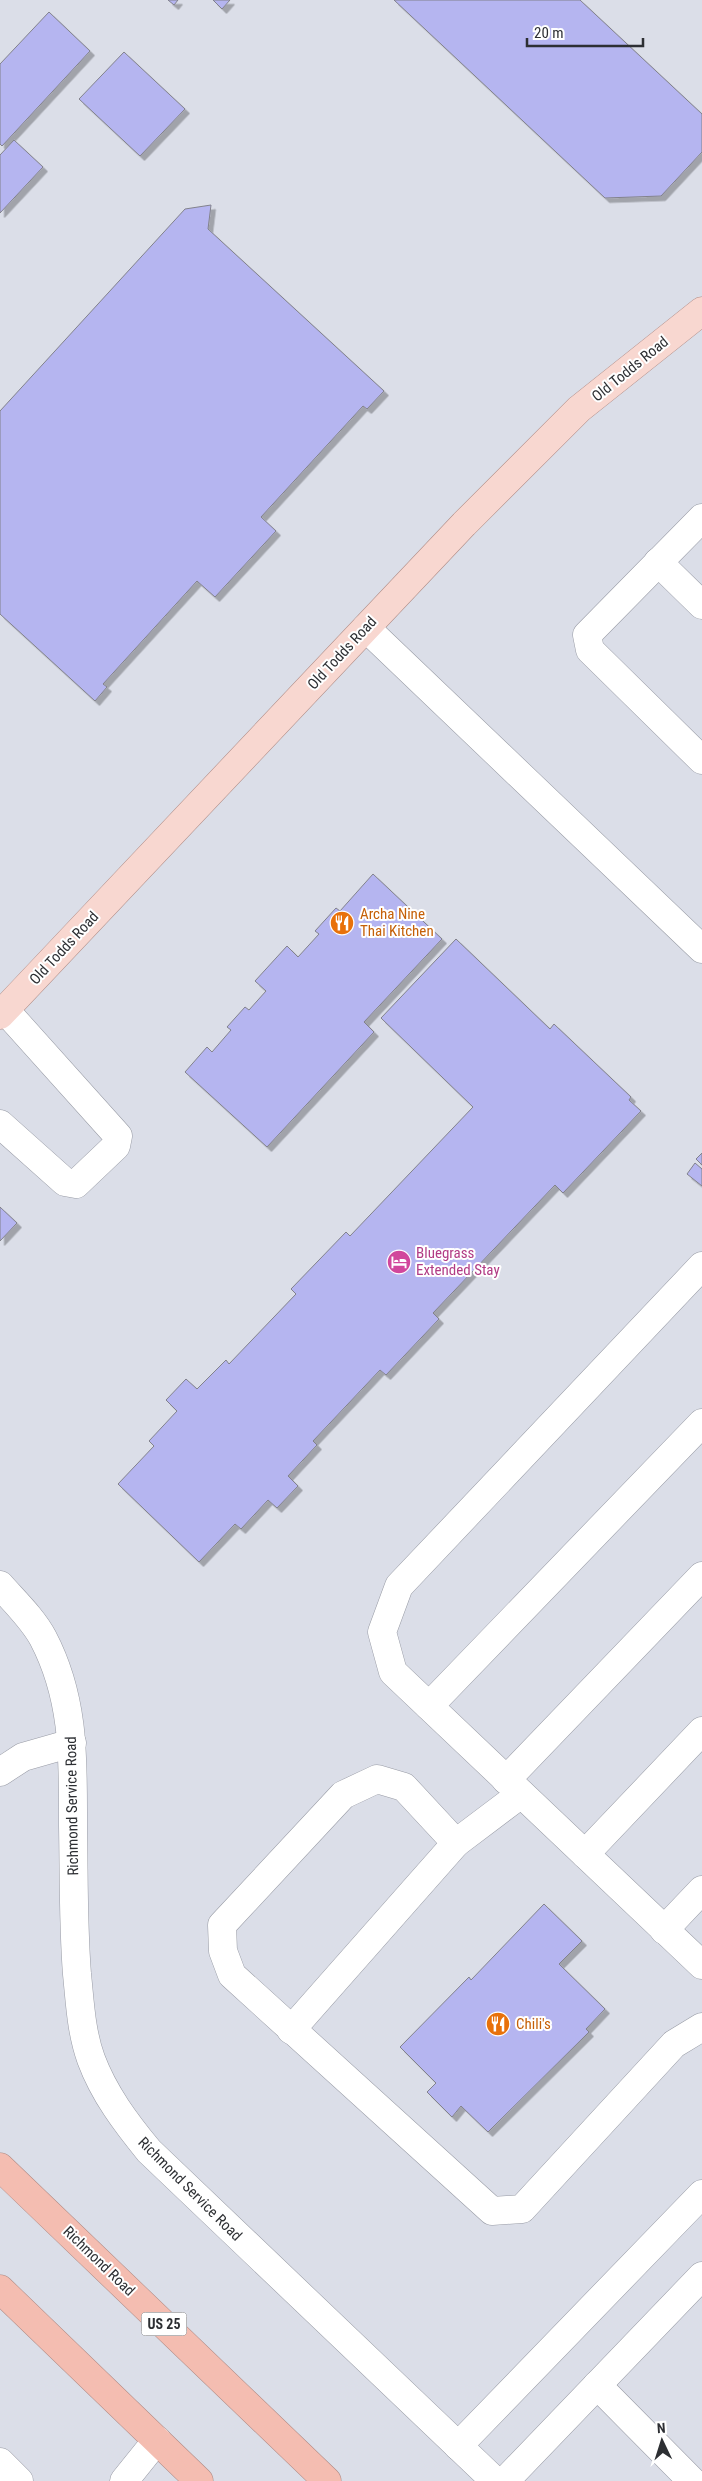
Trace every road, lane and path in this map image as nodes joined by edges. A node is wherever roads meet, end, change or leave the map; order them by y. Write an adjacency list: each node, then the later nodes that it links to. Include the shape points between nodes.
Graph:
1 (702, 311): 5 (main road, Old Todds Road, via 579,409)
2 (702, 518): 3 (street)
3 (658, 562): 4 (street); 6 (street, via 587,635 590,650)
4 (702, 605)
5 (366, 628): 7 (street); 8 (main road, Old Todds Road)
6 (702, 760)
7 (702, 949)
8 (3, 1012): 9 (street, via 118,1136 116,1146 76,1184 65,1182)
9 (4, 1133)
10 (702, 1266): 14 (street, via 399,1586 382,1632 393,1672)
11 (702, 1423): 14 (street)
12 (702, 1576): 18 (street)
13 (0, 1585): 16 (street, Richmond Service Road, via 42,1636 58,1670 68,1706)
14 (429, 1706): 18 (street)
15 (702, 1731): 20 (street)
16 (72, 1743): 17 (street, via 23,1757); 32 (street, Richmond Service Road, via 74,1929 82,2026 103,2087 149,2151)
17 (0, 1772)
18 (514, 1787): 19 (street); 20 (street)
19 (456, 1843): 25 (street); 25 (street, via 404,1787 377,1779 344,1796 222,1925 223,1951 232,1976)
20 (584, 1854): 22 (street)
21 (702, 1890): 22 (street)
22 (664, 1930): 23 (street)
23 (702, 1965)
24 (702, 2027): 25 (street, via 674,2044 522,2208 492,2211)
25 (292, 2030)
26 (0, 2167): 37 (highway, Richmond Road / US 25)
27 (702, 2194): 32 (street)
28 (702, 2276): 30 (street)
29 (0, 2289): 31 (highway)
30 (598, 2384): 39 (street); 40 (street)
31 (157, 2440): 35 (street); 36 (highway)
32 (458, 2446): 38 (street, Richmond Service Road)
33 (0, 2462): 34 (street)
34 (19, 2481)
35 (124, 2481)
36 (199, 2481)
37 (327, 2481)
38 (495, 2481)
39 (505, 2481)
40 (692, 2481)

